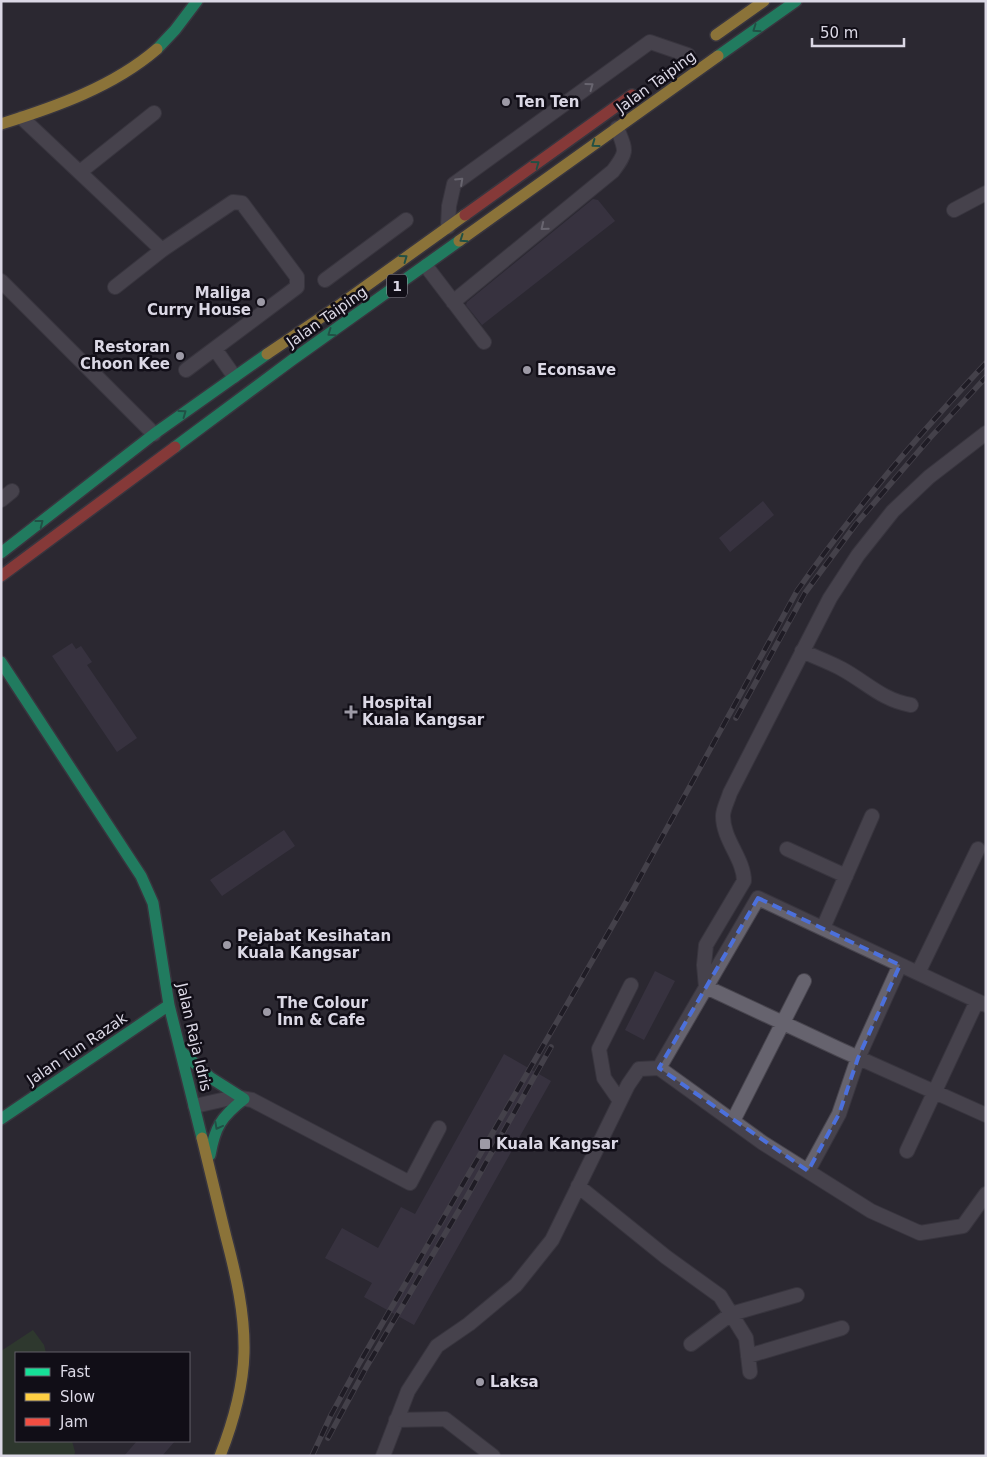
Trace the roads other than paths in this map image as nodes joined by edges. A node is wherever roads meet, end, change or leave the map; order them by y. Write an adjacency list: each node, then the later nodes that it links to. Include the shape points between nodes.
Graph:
1 (197, 1): 8 (main road, via 173,33 150,55 91,91)
2 (764, 1): 4 (main road, Jalan Taiping)
3 (796, 1): 10 (main road, Jalan Taiping / 1, one-way to 10)
4 (696, 50): 5 (main road, Jalan Taiping); 15 (street, one-way to 4, via 448,206 454,184 650,42)
5 (673, 66)
6 (642, 88): 15 (main road, Jalan Taiping / 1, one-way to 6)
7 (154, 113): 11 (street)
8 (22, 118): 9 (main road); 11 (street)
9 (1, 124)
10 (617, 128): 17 (main road, Jalan Taiping / 1, one-way to 17); 22 (street, one-way to 22, via 624,146 624,157 613,170)
11 (80, 172): 16 (street)
12 (986, 193): 13 (street)
13 (954, 210)
14 (406, 220): 18 (street)
15 (448, 227): 18 (main road, Jalan Taiping / 1, one-way to 15)
16 (162, 250): 21 (street); 24 (street, via 233,202 242,203 297,277 297,287)
17 (426, 266): 22 (street); 25 (main road, Jalan Taiping / 1, one-way to 25)
18 (356, 275): 19 (street); 27 (main road, Jalan Taiping / 1)
19 (325, 280)
20 (1, 281): 29 (street)
21 (115, 287)
22 (453, 302): 23 (street)
23 (484, 342)
24 (215, 349): 26 (street); 27 (street)
25 (292, 360): 27 (main road, via 250,377); 31 (main road, Jalan Taiping / 1)
26 (186, 370)
27 (234, 376): 29 (main road, Jalan Taiping / 1, one-way to 27)
28 (986, 433): 32 (street, via 929,477 893,511 858,555 830,598)
29 (154, 434): 30 (main road, Jalan Taiping / 1, one-way to 29)
30 (1, 553)
31 (3, 577)
32 (802, 651): 34 (street, via 842,669 882,696); 44 (street, via 722,815 744,882 706,944)
33 (1, 662): 46 (main road, Jalan Raja Idris, via 141,876 152,904)
34 (911, 705)
35 (872, 816): 38 (street)
36 (786, 849): 38 (street)
37 (978, 849): 41 (street)
38 (846, 876): 39 (street)
39 (823, 928): 40 (street); 44 (street, via 758,898)
40 (900, 965): 41 (street); 49 (street)
41 (918, 973): 45 (street)
42 (804, 981): 47 (street)
43 (631, 984): 53 (street, via 599,1049 604,1078)
44 (706, 987): 47 (street); 50 (street)
45 (981, 1003): 51 (street)
46 (169, 1005): 48 (main road, Jalan Raja Idris); 56 (main road, Jalan Tun Razak)
47 (783, 1023): 49 (street); 57 (street)
48 (181, 1051): 52 (main road, via 211,1080); 54 (main road, Jalan Raja Idris)
49 (858, 1058): 51 (street); 61 (street, via 839,1114)
50 (659, 1068): 53 (street, via 639,1069); 57 (street)
51 (934, 1092): 55 (street); 59 (street)
52 (244, 1099): 54 (street, via 235,1097); 58 (street, via 252,1100 410,1183); 60 (main road, one-way to 60, via 226,1113 214,1131)
53 (620, 1101): 62 (street)
54 (195, 1106): 60 (main road, Jalan Raja Idris)
55 (986, 1115)
56 (1, 1119)
57 (733, 1121): 61 (street)
58 (439, 1128)
59 (907, 1151)
60 (209, 1163): 71 (main road, Jalan Raja Idris, via 237,1280 244,1354 232,1428)
61 (808, 1171): 63 (street, via 871,1211 920,1233 963,1226)
62 (578, 1186): 65 (street, via 720,1296); 70 (street, via 552,1240 516,1285 437,1346 408,1391)
63 (986, 1194)
64 (798, 1295): 65 (street)
65 (731, 1314): 67 (street); 68 (street, via 746,1338)
66 (842, 1328): 68 (street)
67 (691, 1344)
68 (748, 1356): 69 (street)
69 (750, 1372)
70 (396, 1420): 72 (street); 73 (street, via 445,1419)
71 (220, 1456)
72 (383, 1456)
73 (493, 1456)

